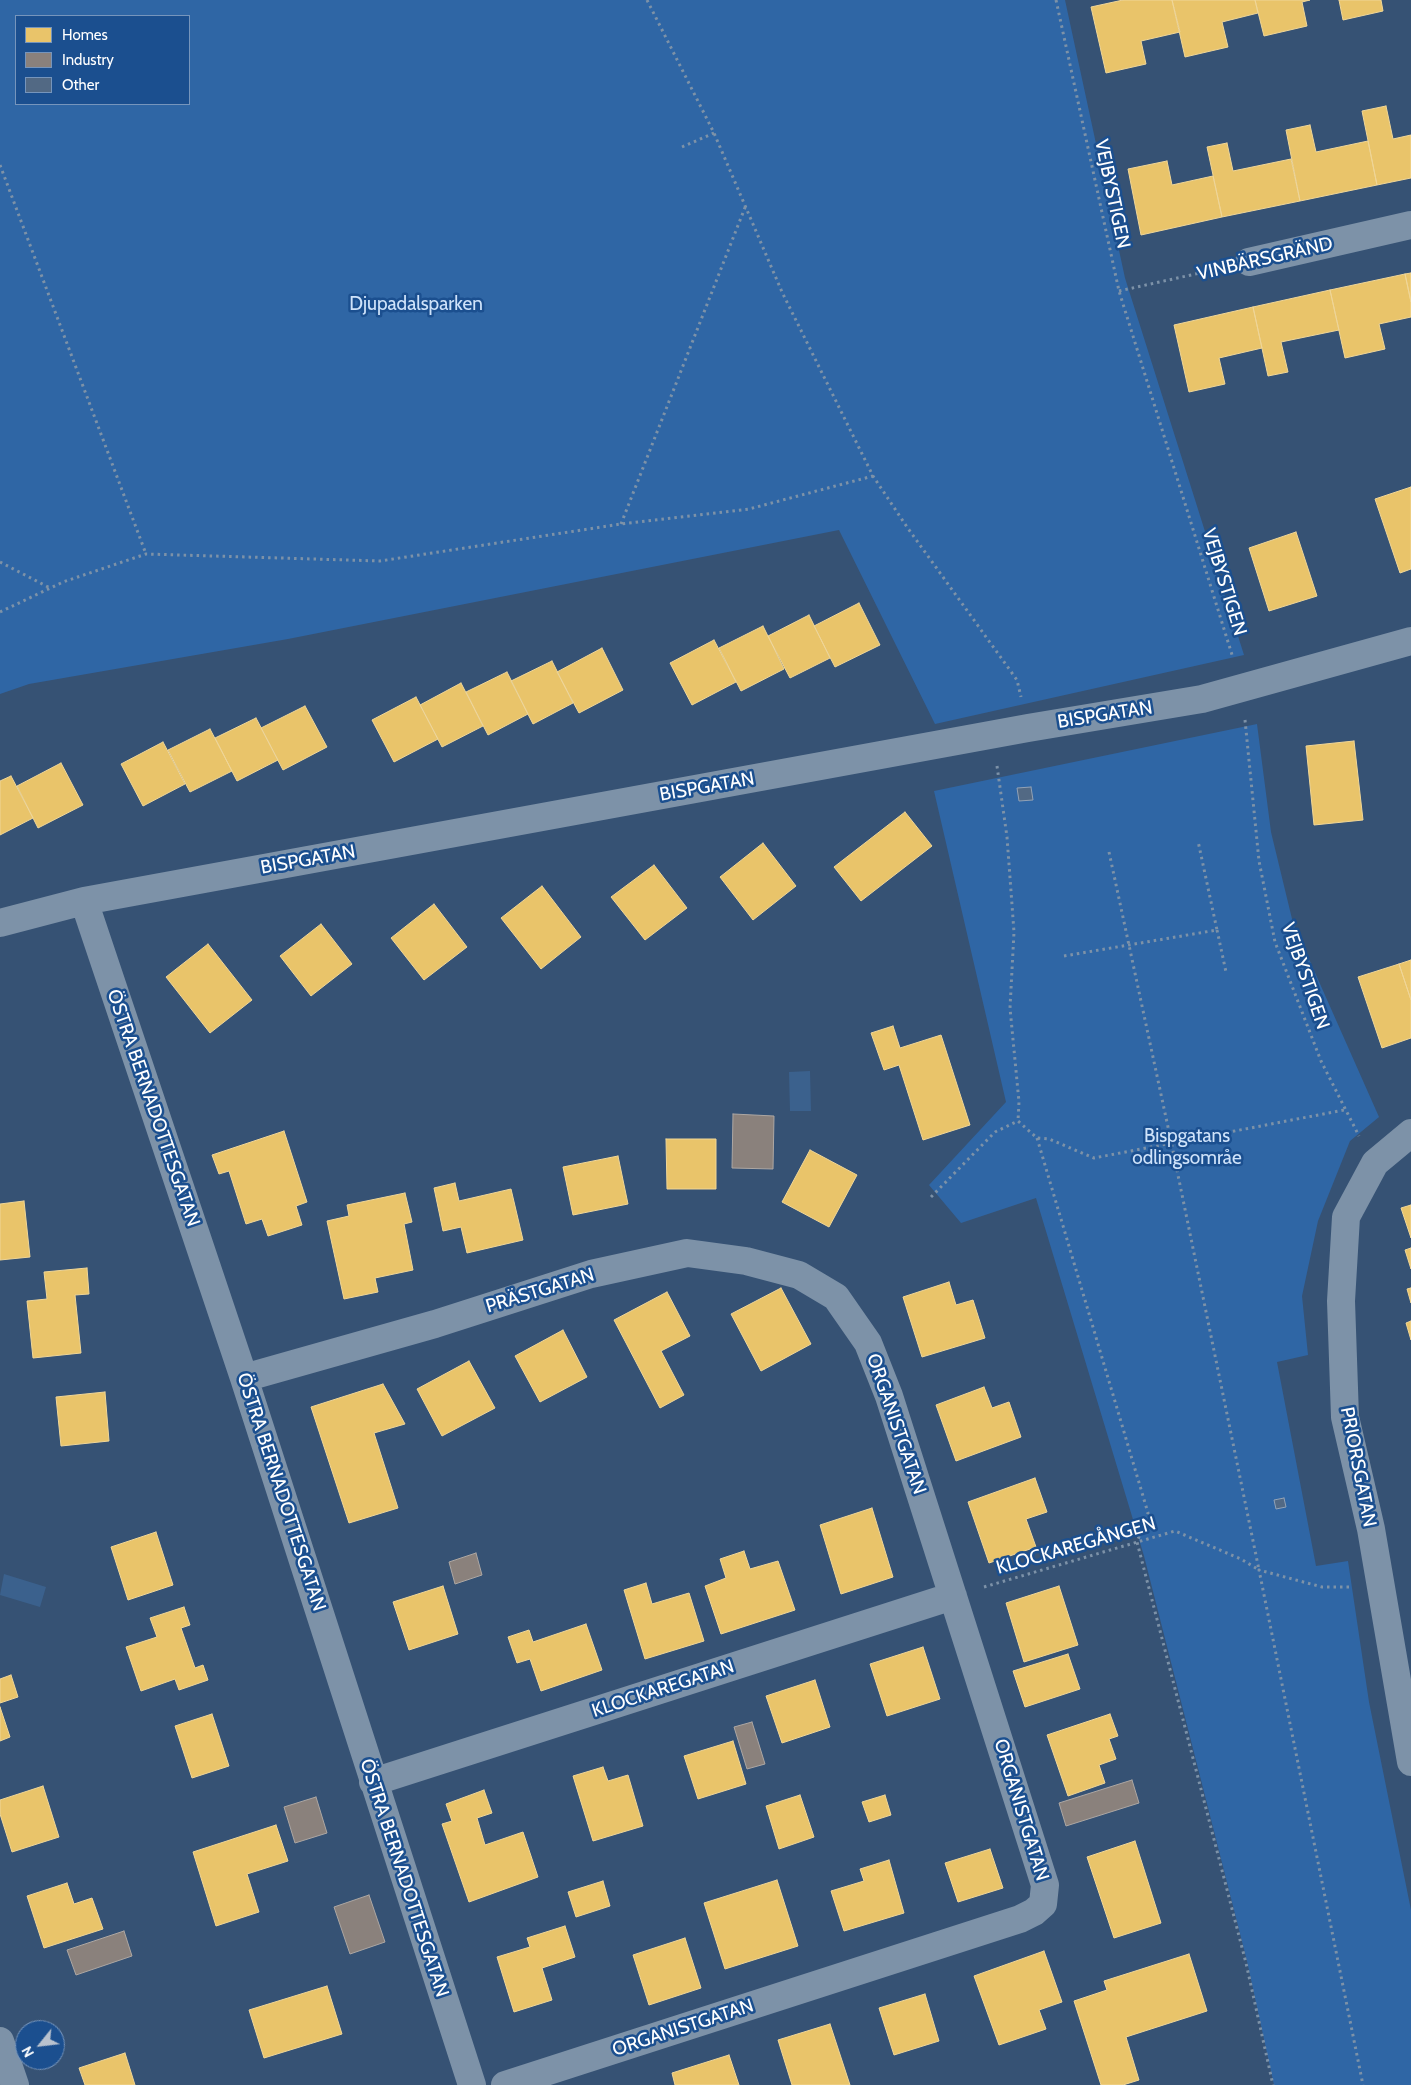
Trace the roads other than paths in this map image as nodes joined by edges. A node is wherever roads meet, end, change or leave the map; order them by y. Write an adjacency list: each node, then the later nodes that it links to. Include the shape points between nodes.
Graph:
1 (1411, 225): 2 (street, VINBÄRSGRÄND)
2 (1249, 262)
3 (1411, 641): 4 (street, BISPGATAN, via 1202,699)
4 (84, 901): 5 (street, BISPGATAN); 8 (street, ÖSTRA BERNADOTTESGATAN)
5 (0, 923)
6 (1411, 1133): 10 (street, PRIORSGATAN, via 1375,1163 1346,1217 1341,1301 1345,1417 1371,1529)
7 (836, 1297): 8 (street, PRÄSTGATAN, via 799,1275 746,1262 687,1253 591,1274 435,1324); 9 (street, ORGANISTGATAN, via 868,1343 889,1396)
8 (244, 1378): 11 (street, ÖSTRA BERNADOTTESGATAN)
9 (953, 1596): 11 (street, KLOCKAREGATAN); 15 (street, ORGANISTGATAN, via 1045,1885 1043,1904 1020,1919)
10 (1411, 1762)
11 (373, 1782): 14 (street, ÖSTRA BERNADOTTESGATAN)
12 (0, 2041): 13 (street)
13 (15, 2085)
14 (472, 2085)
15 (505, 2085)

